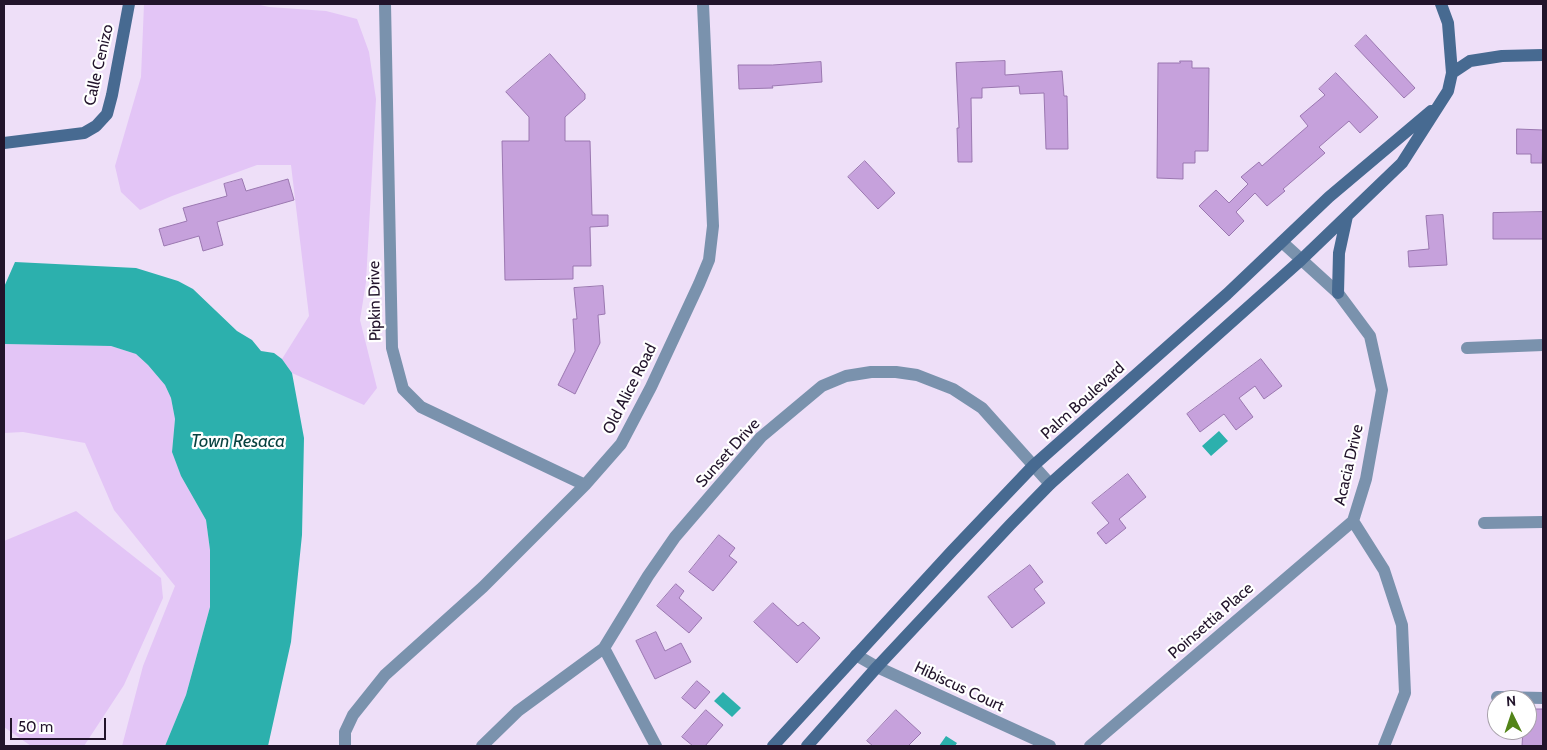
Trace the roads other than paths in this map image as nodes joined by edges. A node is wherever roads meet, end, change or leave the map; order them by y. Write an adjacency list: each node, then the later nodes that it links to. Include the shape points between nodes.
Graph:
1 (129, 4): 8 (main road, Calle Cenizo, via 107,114 84,133)
2 (384, 4): 17 (street, Pipkin Drive, via 392,348 403,389 421,407)
3 (703, 4): 17 (street, Old Alice Road, via 713,226 708,260 626,436)
4 (1440, 4): 6 (main road, Palm Boulevard, via 1448,23)
5 (1543, 55): 6 (main road, via 1470,61)
6 (1452, 73): 7 (main road, Palm Boulevard, via 1448,91)
7 (1439, 105): 9 (main road, Palm Boulevard, via 1402,163); 10 (main road, Palm Boulevard, via 1329,197)
8 (4, 143)
9 (1347, 216): 11 (main road, Palm Boulevard); 12 (main road, via 1339,253)
10 (1282, 242): 11 (street, Acacia Drive); 15 (main road, Palm Boulevard)
11 (1301, 260): 12 (street, Acacia Drive); 16 (main road, Palm Boulevard)
12 (1338, 293): 18 (street, Acacia Drive, via 1370,336 1382,390 1366,479)
13 (1543, 344): 14 (street)
14 (1467, 348)
15 (1034, 466): 16 (street, Sunset Drive); 21 (street, Sunset Drive, via 982,408 953,389 917,375 871,372 846,376 822,386 760,437 675,537); 22 (main road, Palm Boulevard)
16 (1050, 484): 23 (main road, Palm Boulevard)
17 (586, 485): 24 (street, Old Alice Road, via 483,587 385,675 353,715 345,732)
18 (1353, 521): 30 (street, Poinsettia Place); 31 (street, Acacia Drive, via 1384,570 1402,625 1404,693)
19 (1543, 522): 20 (street)
20 (1484, 523)
21 (604, 648): 25 (street, Sunset Drive, via 518,711); 26 (street)
22 (856, 655): 23 (street, Hibiscus Court); 27 (main road, Palm Boulevard)
23 (877, 667): 28 (main road, Palm Boulevard); 29 (street, Hibiscus Court)
24 (345, 746)
25 (482, 746)
26 (656, 746)
27 (773, 746)
28 (807, 746)
29 (1050, 746)
30 (1090, 746)
31 (1384, 746)

